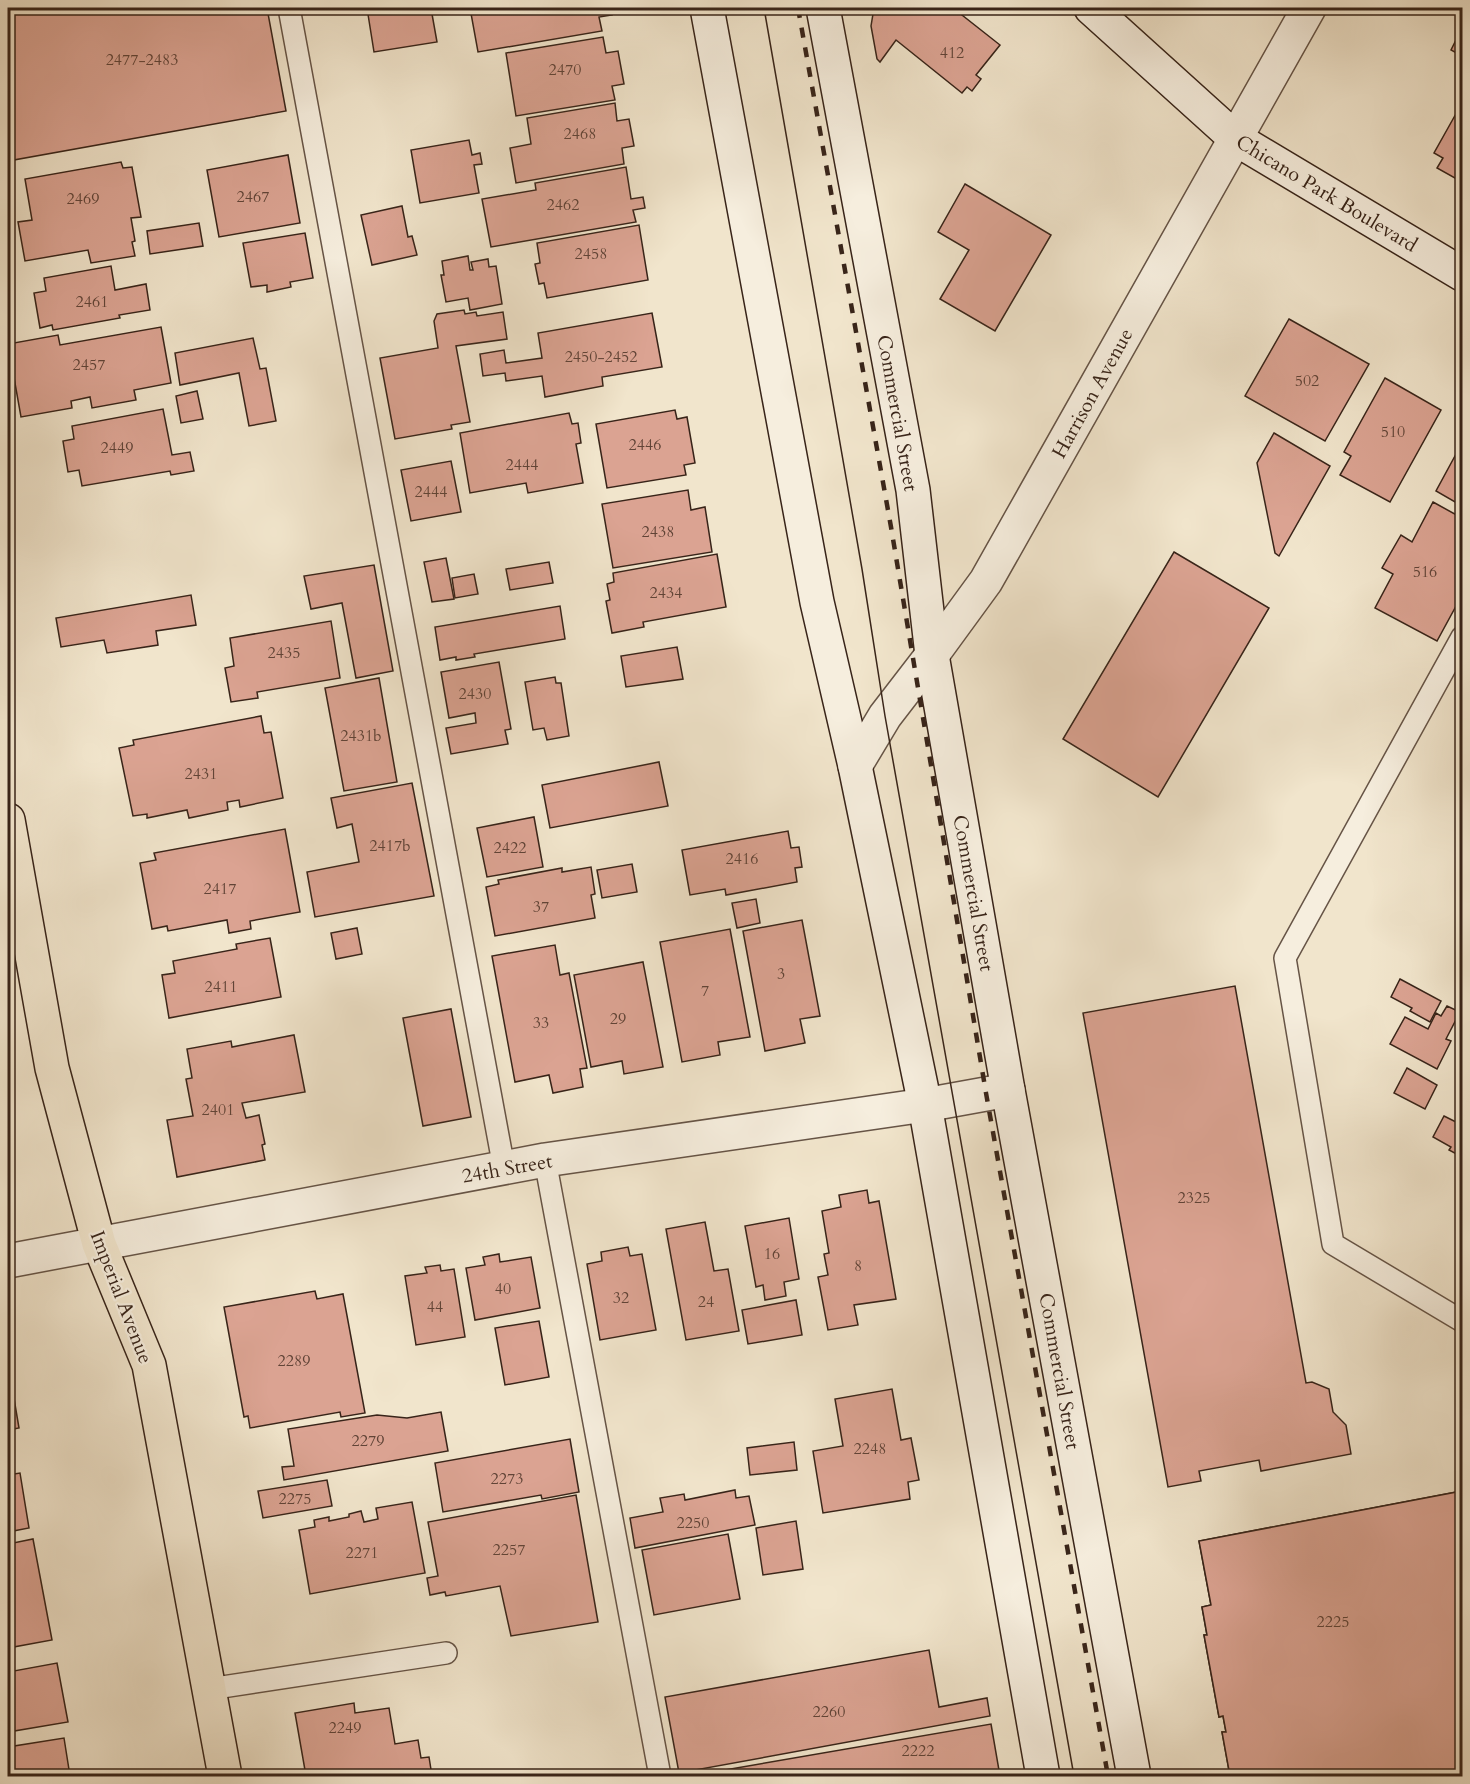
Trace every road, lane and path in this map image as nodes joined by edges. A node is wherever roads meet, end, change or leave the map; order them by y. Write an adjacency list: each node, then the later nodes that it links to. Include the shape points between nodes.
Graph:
1 (289, 8): 15 (lane)
2 (707, 8): 10 (main road, via 818,602)
3 (823, 8): 9 (main road, Commercial Street, via 913,490)
4 (1091, 8): 6 (main road, Chicano Park Boulevard)
5 (1309, 8): 6 (main road, Harrison Avenue)
6 (1236, 139): 7 (main road, Chicano Park Boulevard); 9 (main road, Harrison Avenue, via 986,581)
7 (1462, 274)
8 (1462, 638): 18 (lane, via 1286,958 1333,1244)
9 (933, 655): 10 (main road, Harrison Avenue, via 885,716); 12 (main road, Commercial Street)
10 (855, 766): 13 (main road)
11 (8, 819): 16 (main road, Imperial Avenue, via 52,1068)
12 (1008, 1090): 13 (main road, 24th Street); 24 (main road, Commercial Street)
13 (925, 1105): 14 (main road, 24th Street); 23 (main road)
14 (545, 1160): 15 (main road, 24th Street); 22 (lane)
15 (504, 1168): 16 (main road, 24th Street)
16 (99, 1244): 17 (main road, 24th Street); 20 (main road, Imperial Avenue, via 149,1365)
17 (8, 1261)
18 (1462, 1321)
19 (446, 1653): 20 (lane)
20 (209, 1689): 21 (main road, Imperial Avenue)
21 (225, 1776)
22 (660, 1776)
23 (1043, 1776)
24 (1134, 1776)

